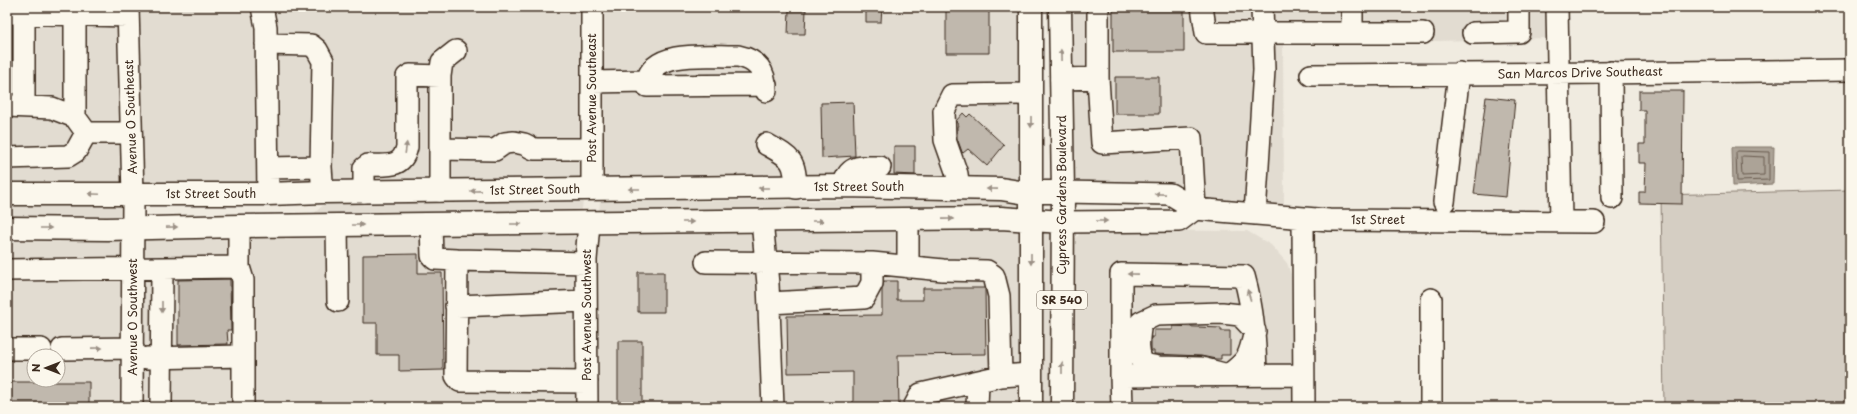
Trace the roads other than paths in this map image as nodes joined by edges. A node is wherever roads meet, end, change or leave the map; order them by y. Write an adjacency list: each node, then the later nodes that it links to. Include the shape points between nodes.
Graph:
1 (262, 7): 18 (street)
2 (592, 7): 29 (street, Post Avenue Southeast)
3 (1031, 7): 30 (main road, SR 540)
4 (1060, 7): 28 (main road, Cypress Gardens Boulevard / SR 540, one-way to 4)
5 (1098, 7): 26 (street)
6 (1202, 7): 14 (street, via 1206,33)
7 (1262, 7): 14 (street)
8 (1352, 7): 15 (street)
9 (1518, 7): 17 (street, via 1519,32)
10 (1557, 7): 23 (street)
11 (128, 11): 13 (street); 33 (street, Avenue O Southeast)
12 (16, 13): 13 (street); 31 (street)
13 (75, 15): 32 (street)
14 (1263, 32): 15 (street); 56 (street, via 1264,70)
15 (1352, 33): 16 (street)
16 (1423, 33)
17 (1473, 33)
18 (266, 44): 38 (street, via 311,44 323,61); 40 (street)
19 (456, 51): 25 (street, via 442,62)
20 (1850, 70): 21 (street, San Marcos Drive Southeast)
21 (1611, 72): 23 (street, San Marcos Drive Southeast); 53 (street)
22 (1459, 73): 23 (street, San Marcos Drive Southeast); 24 (street, San Marcos Drive Southeast); 54 (street)
23 (1558, 74): 62 (street)
24 (1311, 75)
25 (440, 76): 35 (street); 47 (street, one-way to 25, via 364,168 368,165 399,163 405,156 408,147 407,77)
26 (1098, 78): 28 (street); 55 (street, via 1102,142 1191,138)
27 (648, 79): 27 (street, via 764,80 747,58 738,56 674,57 660,63); 29 (street)
28 (1061, 79): 49 (main road, Cypress Gardens Boulevard / SR 540)
29 (592, 82): 36 (street, Post Avenue Southeast)
30 (1031, 94): 43 (street, via 952,95 944,111 945,140); 48 (main road, SR 540, one-way to 48)
31 (15, 106): 32 (street, via 52,108)
32 (81, 125): 33 (street); 37 (street, via 76,151 68,156)
33 (131, 133): 51 (street, Avenue O Southeast)
34 (766, 144): 42 (street, via 784,154 793,164)
35 (440, 148): 36 (street, via 495,150 505,143 514,142 534,149); 45 (street)
36 (592, 149): 44 (street, Post Avenue Southeast)
37 (7, 158)
38 (322, 167): 40 (street); 46 (street)
39 (880, 167): 41 (street, via 855,168 847,174)
40 (268, 168): 52 (street)
41 (842, 186): 42 (main road, 1st Street South); 43 (main road, 1st Street South)
42 (796, 188): 44 (main road, 1st Street South, one-way to 44)
43 (959, 188): 48 (main road, 1st Street South, one-way to 43)
44 (592, 189): 45 (main road, 1st Street South, one-way to 45)
45 (440, 191): 47 (main road, 1st Street South)
46 (322, 192): 47 (main road, 1st Street South); 52 (main road, 1st Street South); 67 (main road, via 315,203 306,210 261,218)
47 (364, 192)
48 (1030, 192): 49 (main road, 1st Street South); 59 (main road, SR 540)
49 (1063, 192): 55 (street, 1st Street, one-way to 49, via 1170,194); 61 (main road, Cypress Gardens Boulevard / SR 540)
50 (7, 194): 51 (main road, 1st Street South, one-way to 50)
51 (133, 194): 52 (main road, 1st Street South); 68 (street, Avenue O Southeast)
52 (268, 194)
53 (1612, 198)
54 (1444, 202)
55 (1195, 209): 56 (street, 1st Street); 61 (street, one-way to 55, via 1180,221)
56 (1255, 214): 57 (street, 1st Street)
57 (1303, 219): 62 (street, 1st Street); 95 (street)
58 (908, 220): 59 (main road, one-way to 59); 60 (main road, one-way to 58); 76 (street)
59 (1031, 220): 61 (main road); 92 (main road, SR 540, one-way to 92)
60 (762, 221): 64 (main road, one-way to 60); 72 (street)
61 (1062, 222): 108 (main road, Cypress Gardens Boulevard / SR 540, one-way to 61)
62 (1566, 222): 63 (street)
63 (1594, 222)
64 (589, 223): 66 (main road, one-way to 64); 74 (street, Post Avenue Southwest)
65 (337, 225): 66 (main road, one-way to 66); 67 (main road); 81 (street)
66 (431, 225): 70 (street, via 432,256 435,259)
67 (239, 226): 68 (main road, one-way to 67); 75 (street)
68 (133, 227): 69 (main road, one-way to 68); 77 (street, Avenue O Southwest)
69 (7, 228)
70 (456, 260): 74 (street); 84 (street)
71 (706, 262): 72 (street)
72 (765, 262): 73 (street); 83 (street)
73 (872, 263): 76 (street); 83 (street, via 872,283 864,298)
74 (586, 264): 82 (street, Post Avenue Southwest)
75 (239, 267): 78 (street); 90 (street, via 243,280)
76 (908, 267): 96 (street, via 987,271 994,276 999,296)
77 (133, 268): 78 (street); 79 (street); 89 (street, Avenue O Southwest)
78 (162, 268): 91 (street, one-way to 91)
79 (7, 270)
80 (1431, 298): 111 (street)
81 (338, 301)
82 (586, 301): 84 (street); 98 (street, Post Avenue Southwest)
83 (769, 303): 104 (street)
84 (456, 306): 98 (street, via 456,376 460,381)
85 (1255, 331): 93 (street, via 1249,356); 93 (street, via 1240,315 1222,313 1156,315 1142,322 1138,337 1138,355 1142,364 1201,368); 94 (street); 97 (street, one-way to 97, via 1244,276 1121,274)
86 (7, 349): 87 (street)
87 (26, 349)
88 (66, 349): 89 (street, one-way to 89)
89 (133, 353): 91 (street); 100 (street, Avenue O Southwest)
90 (243, 356): 91 (street); 102 (street)
91 (162, 357): 101 (street)
92 (1031, 374): 96 (street); 107 (main road, SR 540)
93 (1228, 375): 94 (street); 97 (street)
94 (1256, 375): 95 (street)
95 (1303, 375): 110 (street)
96 (1001, 376): 99 (street)
97 (1121, 376): 109 (street)
98 (587, 382): 103 (street, Post Avenue Southwest)
99 (978, 382): 105 (street, via 921,394); 106 (street)
100 (132, 407)
101 (161, 407)
102 (243, 407)
103 (587, 407)
104 (773, 407)
105 (914, 407)
106 (977, 407)
107 (1030, 407)
108 (1062, 407)
109 (1122, 407)
110 (1304, 407)
111 (1431, 407)

